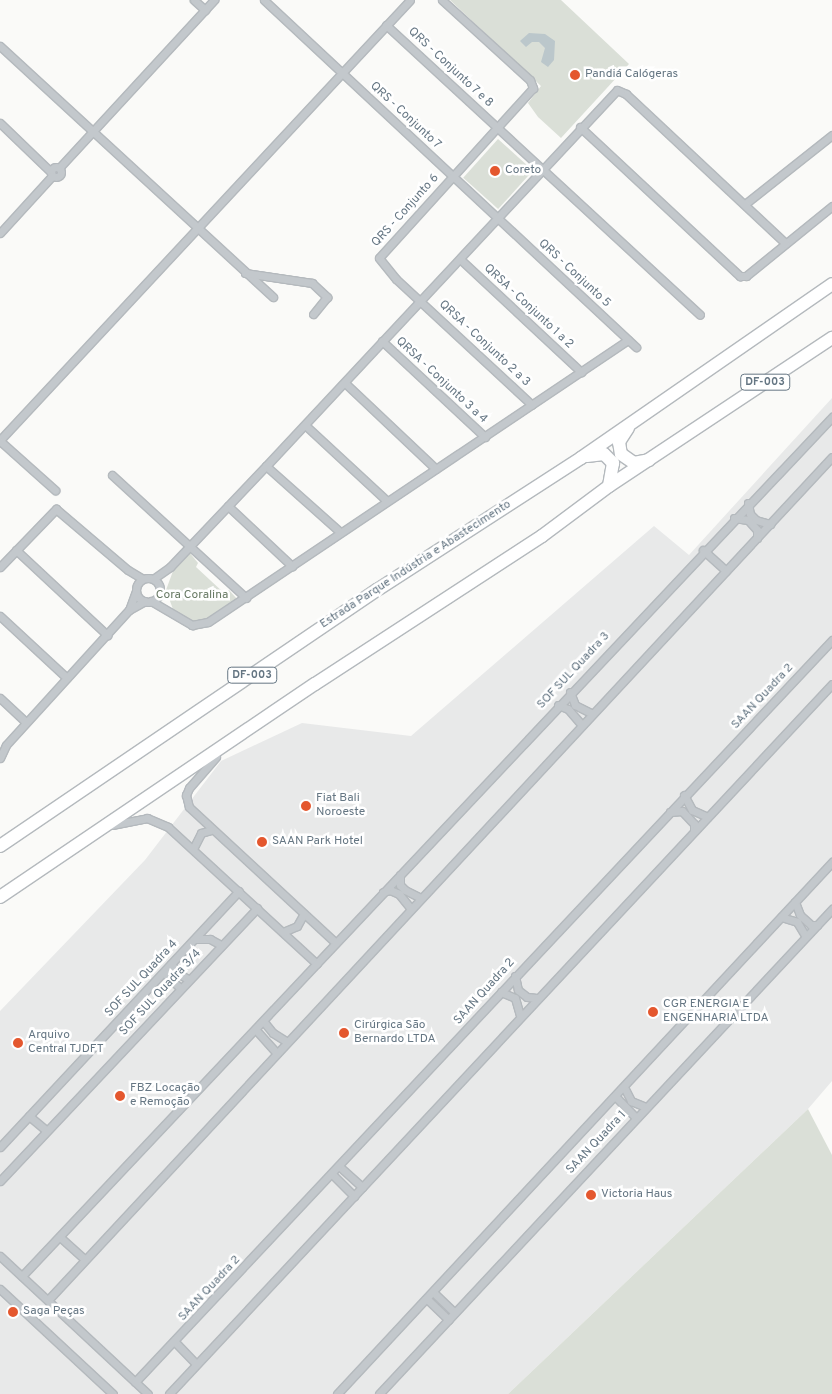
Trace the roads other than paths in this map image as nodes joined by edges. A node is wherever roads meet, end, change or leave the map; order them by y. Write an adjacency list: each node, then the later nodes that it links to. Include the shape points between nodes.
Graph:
1 (194, 0): 6 (street)
2 (214, 0): 6 (street)
3 (264, 0): 9 (street, QRS - Conjunto 7)
4 (410, 0): 7 (street)
5 (442, 0): 11 (street, via 533,84 529,94)
6 (204, 10): 13 (street)
7 (386, 24): 9 (street); 11 (street, QRS - Conjunto 7 e 8)
8 (0, 46): 13 (street)
9 (342, 73): 17 (street, QRS - Conjunto 7); 21 (street)
10 (0, 123): 16 (street)
11 (498, 128): 15 (street, QRS - Conjunto 7 e 8); 17 (street)
12 (580, 128): 15 (street); 18 (street, via 614,92 622,90); 23 (street, via 740,276 746,276)
13 (92, 131): 16 (street); 21 (street)
14 (832, 135): 18 (street)
15 (541, 169): 20 (street); 31 (street, QRS - Conjunto 7 e 8)
16 (52, 174): 22 (street)
17 (453, 176): 20 (street, QRS - Conjunto 6); 25 (street, QRS - Conjunto 6, via 380,255)
18 (745, 204): 23 (street)
19 (832, 206): 23 (street)
20 (497, 217): 24 (street); 33 (street, QRS - Conjunto 5)
21 (196, 228): 26 (street); 43 (street)
22 (0, 233)
23 (785, 243)
24 (460, 258): 29 (street); 36 (street, QRSA - Conjunto 1 a 2)
25 (381, 262): 29 (street, QRSA - Conjunto 2 a 3)
26 (245, 273): 28 (street); 30 (street, via 312,283 327,297)
27 (832, 284): 40 (highway, Estrada Parque Indústria e Abastecimento / DF-003)
28 (273, 297)
29 (420, 300): 34 (street); 38 (street, QRSA - Conjunto 2 a 3)
30 (313, 314)
31 (700, 315)
32 (832, 338): 46 (highway, DF-003)
33 (628, 340): 35 (street, QRS - Conjunto 5); 36 (street)
34 (382, 342): 37 (street); 42 (street, QRSA - Conjunto 3 a 4)
35 (636, 347)
36 (581, 372): 38 (street)
37 (345, 383): 41 (street); 48 (street)
38 (532, 404): 42 (street)
39 (832, 417): 53 (street, SOF SUL Quadra 3)
40 (630, 424): 45 (highway, Estrada Parque Indústria e Abastecimento / DF-003); 46 (highway, via 619,442 621,454 634,463)
41 (306, 425): 47 (street); 52 (street)
42 (485, 437): 48 (street)
43 (0, 441): 51 (street)
44 (832, 457): 56 (street)
45 (581, 458): 50 (highway, via 598,453 610,458 614,468); 95 (highway, Estrada Parque Indústria e Abastecimento / DF-003, via 377,590)
46 (654, 458): 50 (highway, DF-003)
47 (266, 466): 54 (street); 57 (street)
48 (436, 469): 52 (street)
49 (112, 475): 59 (street)
50 (609, 486): 86 (highway, DF-003, via 542,536)
51 (55, 490)
52 (387, 501): 57 (street)
53 (748, 503): 55 (street, SOF SUL Quadra 3); 56 (street, via 750,514 761,523)
54 (228, 506): 59 (street); 62 (street)
55 (734, 518): 58 (street, via 748,520 757,530); 61 (street, SOF SUL Quadra 3)
56 (770, 524): 58 (street)
57 (340, 532): 62 (street)
58 (757, 538): 66 (street)
59 (189, 546): 64 (street); 71 (street)
60 (16, 550): 63 (street); 65 (street, via 50,512 60,510); 76 (street)
61 (704, 550): 66 (street); 80 (street, SOF SUL Quadra 3)
62 (292, 566): 71 (street)
63 (0, 567)
64 (170, 567): 68 (street); 70 (street)
65 (128, 570): 67 (street); 69 (street)
66 (726, 572): 83 (street)
67 (143, 579): 68 (street); 69 (street)
68 (153, 579): 70 (street)
69 (136, 589): 72 (street); 73 (street)
70 (160, 589): 72 (street); 74 (street)
71 (246, 598): 74 (street, via 203,625 186,622)
72 (148, 601): 73 (street); 74 (street)
73 (129, 610): 76 (street)
74 (169, 611)
75 (0, 616): 78 (street)
76 (107, 635): 78 (street)
77 (832, 640): 89 (street, SAAN Quadra 2)
78 (67, 678): 84 (street)
79 (832, 684): 91 (street)
80 (570, 692): 82 (street, SOF SUL Quadra 3); 83 (street, via 575,705)
81 (0, 698): 84 (street)
82 (558, 705): 85 (street, via 568,709); 98 (street, SOF SUL Quadra 3)
83 (591, 713): 85 (street)
84 (26, 722): 87 (street)
85 (581, 724): 102 (street)
86 (229, 744): 92 (highway, DF-003); 93 (street, via 196,777 186,794 189,807)
87 (3, 747): 88 (street)
88 (0, 758)
89 (684, 795): 90 (street, SAAN Quadra 2); 91 (street, via 692,810)
90 (670, 812): 94 (street, via 678,810 686,815 694,824); 118 (street, SAAN Quadra 2)
91 (708, 816): 94 (street)
92 (100, 828): 96 (street, via 140,818 154,820); 101 (highway, DF-003)
93 (211, 830): 96 (street, via 202,833); 107 (street)
94 (694, 830): 122 (street)
95 (0, 846)
96 (194, 848): 99 (street)
97 (832, 862): 103 (street)
98 (400, 875): 100 (street, SOF SUL Quadra 3); 102 (street, via 400,885)
99 (239, 891): 104 (street); 112 (street, SOF SUL Quadra 4)
100 (383, 892): 105 (street, via 390,890 399,894); 113 (street, SOF SUL Quadra 3)
101 (0, 897)
102 (421, 898): 105 (street)
103 (795, 902): 108 (street); 109 (street, via 800,915 811,925)
104 (257, 908): 110 (street); 114 (street, SOF SUL Quadra 3/4)
105 (411, 909): 126 (street)
106 (832, 909): 109 (street, SAAN Quadra 1)
107 (303, 915): 110 (street, via 297,926); 113 (street)
108 (781, 917): 111 (street, via 797,922); 128 (street)
109 (817, 925): 111 (street, SAAN Quadra 1)
110 (283, 932): 116 (street)
111 (806, 937): 130 (street, SAAN Quadra 1)
112 (196, 938): 114 (street, via 210,939); 115 (street, SOF SUL Quadra 4)
113 (336, 943): 116 (street, SOF SUL Quadra 3)
114 (222, 945): 119 (street, SOF SUL Quadra 3/4)
115 (171, 964): 117 (street, SOF SUL Quadra 4); 119 (street)
116 (317, 964): 124 (street, SOF SUL Quadra 3)
117 (164, 973): 120 (street); 131 (street, SOF SUL Quadra 4)
118 (516, 976): 121 (street, SAAN Quadra 2); 122 (street, via 518,990 527,997)
119 (188, 979): 120 (street, SOF SUL Quadra 3/4)
120 (180, 988): 133 (street, SOF SUL Quadra 3/4)
121 (501, 992): 123 (street, via 515,998); 135 (street, SAAN Quadra 2)
122 (537, 998): 123 (street)
123 (520, 1016): 139 (street)
124 (264, 1022): 125 (street, SOF SUL Quadra 3); 126 (street)
125 (256, 1030): 127 (street); 141 (street, SOF SUL Quadra 3)
126 (286, 1041): 127 (street)
127 (276, 1052): 143 (street)
128 (624, 1086): 129 (street); 130 (street, via 631,1101)
129 (615, 1096): 132 (street); 146 (street)
130 (646, 1107): 132 (street, SAAN Quadra 1)
131 (29, 1116): 133 (street); 134 (street, SOF SUL Quadra 4)
132 (636, 1118): 149 (street, SAAN Quadra 1)
133 (47, 1131): 136 (street, SOF SUL Quadra 3/4)
134 (0, 1147)
135 (340, 1166): 137 (street, SAAN Quadra 2); 139 (street)
136 (3, 1173): 138 (street, SOF SUL Quadra 3/4)
137 (333, 1175): 140 (street); 151 (street, SAAN Quadra 2)
138 (0, 1181)
139 (362, 1187): 140 (street)
140 (354, 1196): 152 (street)
141 (61, 1238): 143 (street); 144 (street, SOF SUL Quadra 3)
142 (0, 1256): 144 (street)
143 (84, 1258): 147 (street)
144 (22, 1276): 147 (street)
145 (0, 1289): 154 (street)
146 (433, 1292): 148 (street); 149 (street)
147 (48, 1300): 153 (street)
148 (427, 1300): 150 (street); 157 (street)
149 (455, 1313): 150 (street, SAAN Quadra 1)
150 (449, 1320): 158 (street, SAAN Quadra 1)
151 (175, 1342): 152 (street); 153 (street, SAAN Quadra 2)
152 (196, 1364): 156 (street)
153 (135, 1382): 155 (street)
154 (113, 1394)
155 (148, 1394)
156 (169, 1394)
157 (337, 1394)
158 (379, 1394)

